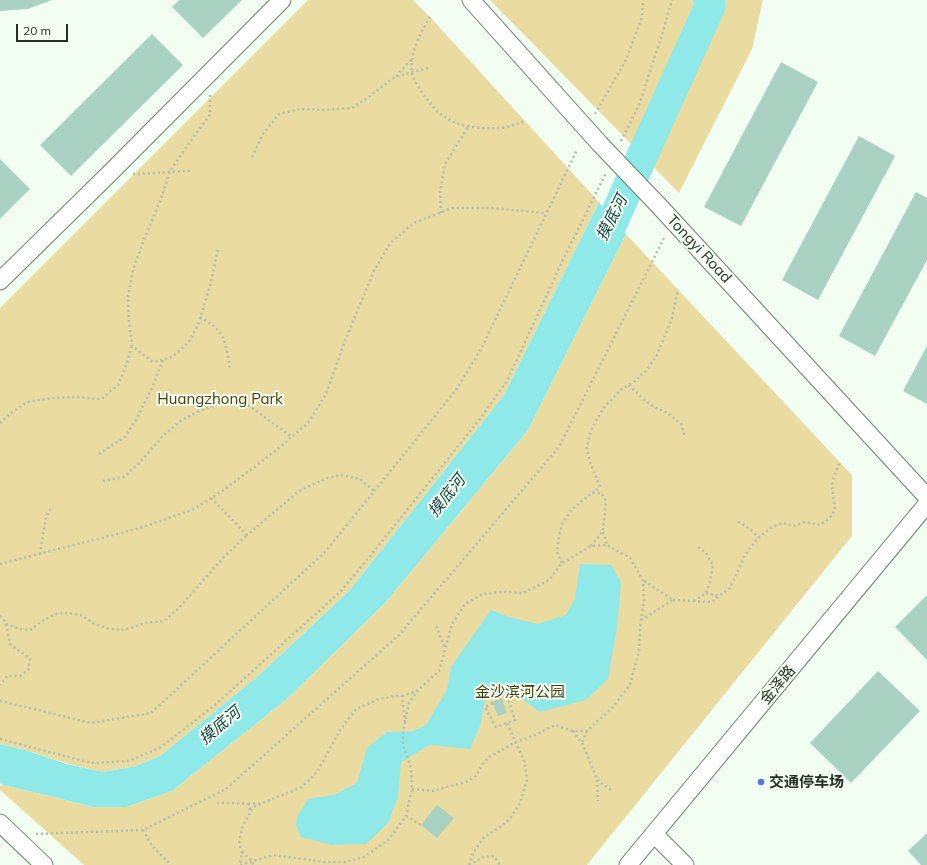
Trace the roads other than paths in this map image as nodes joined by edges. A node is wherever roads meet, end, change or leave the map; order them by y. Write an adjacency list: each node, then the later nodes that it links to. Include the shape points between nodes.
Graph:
1 (282, 0): 3 (street)
2 (471, 0): 4 (street, Tongyi Road, bridge, via 600,144)
3 (0, 282)
4 (927, 497)
5 (927, 504): 7 (street, 金泽路)
6 (0, 823): 8 (street)
7 (654, 834): 9 (street, 金泽路); 10 (street)
8 (44, 865)
9 (628, 865)
10 (685, 865)

